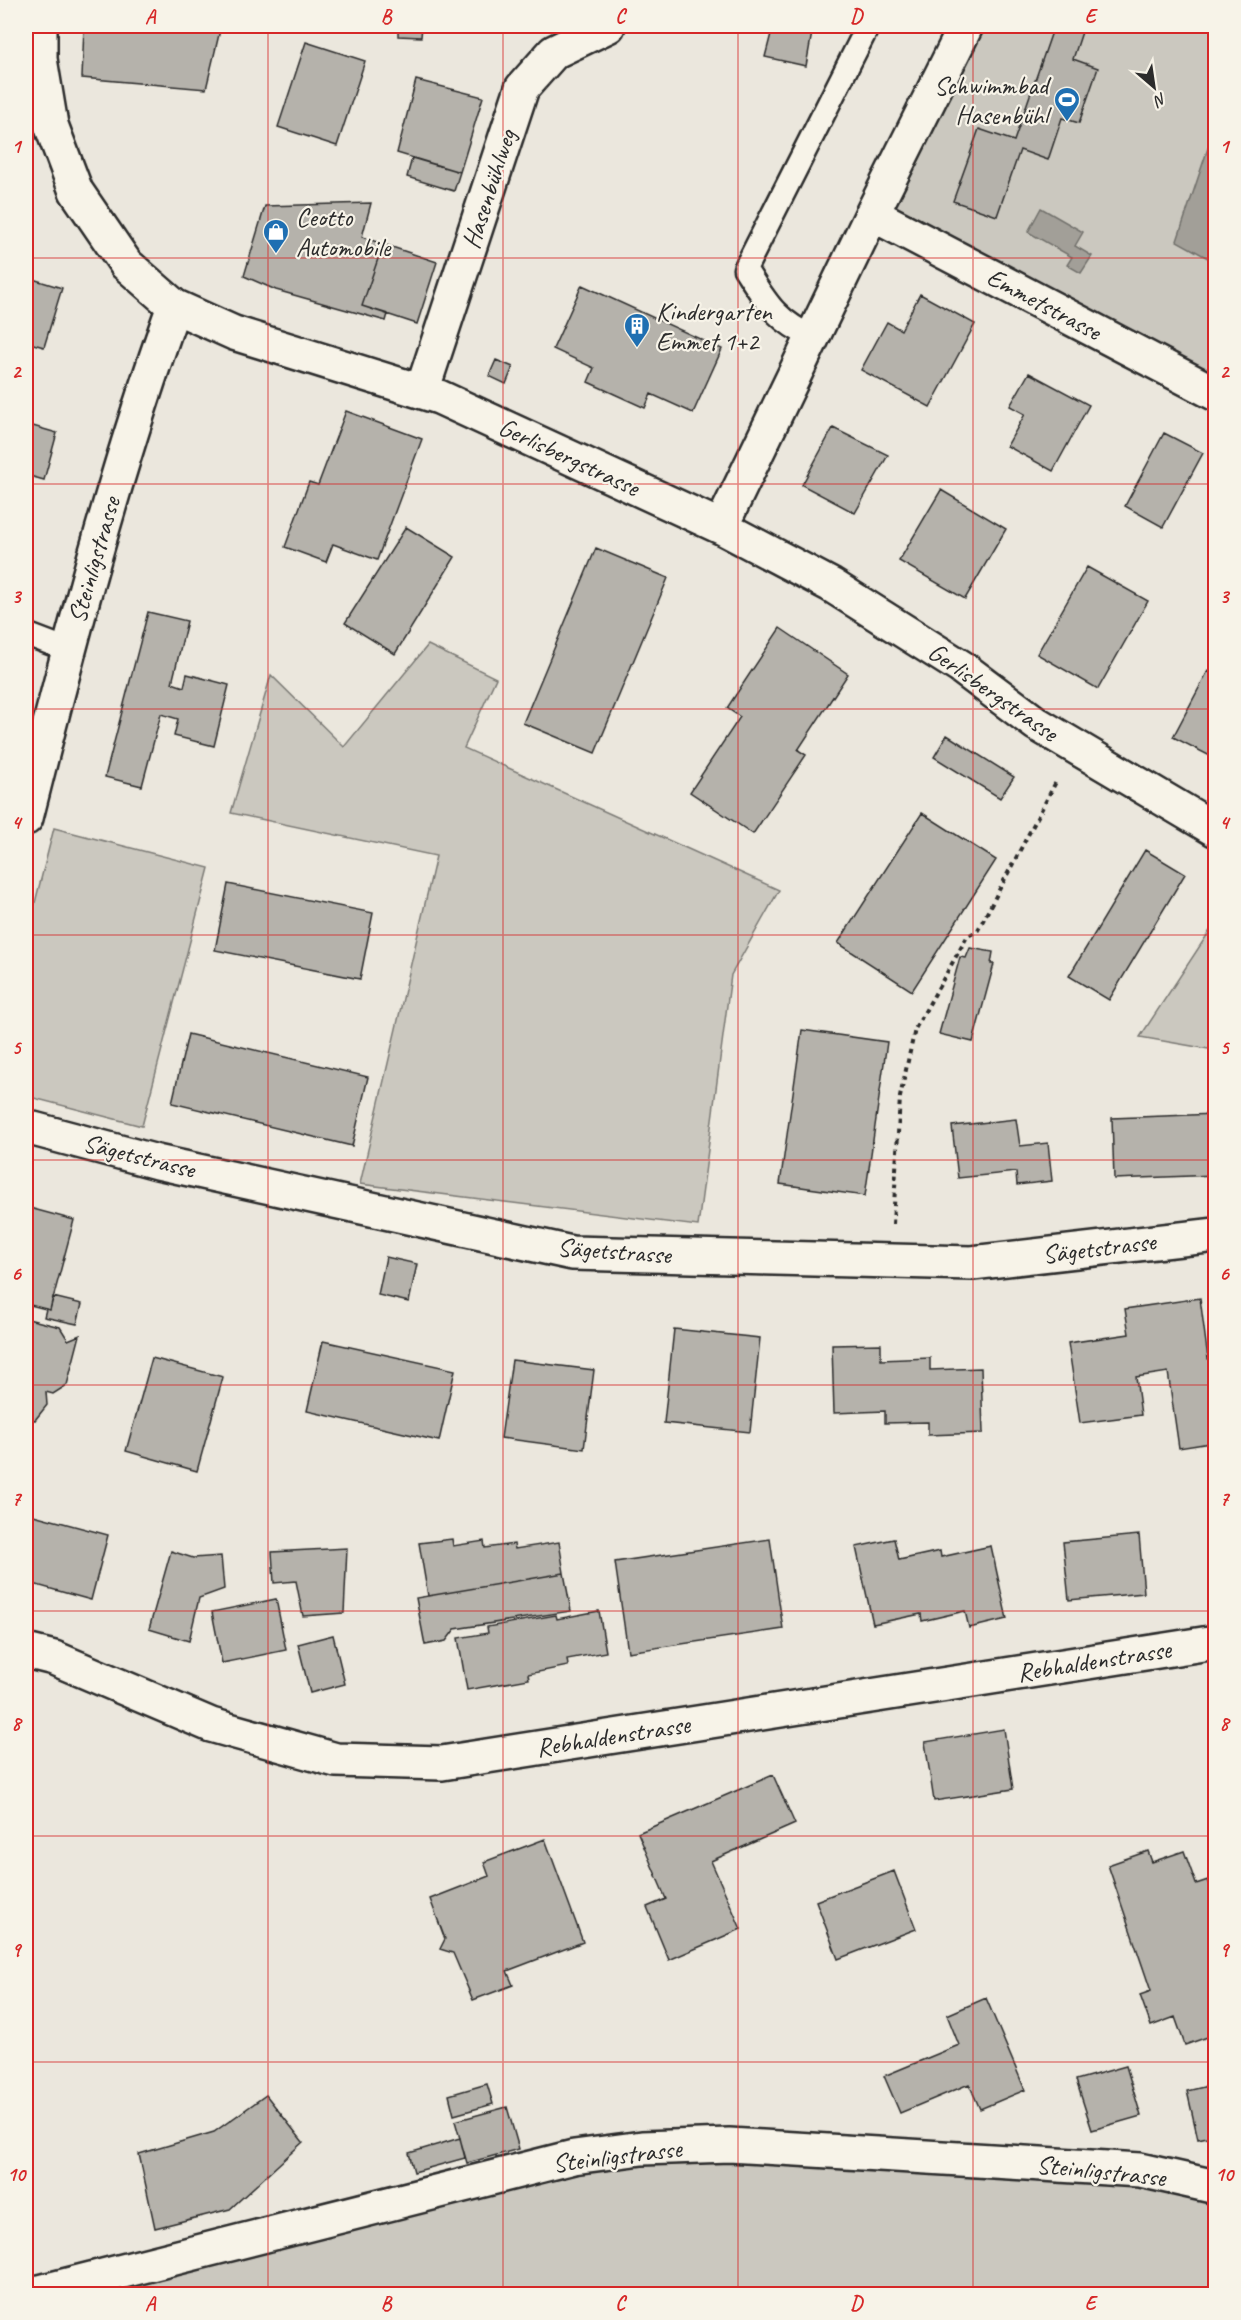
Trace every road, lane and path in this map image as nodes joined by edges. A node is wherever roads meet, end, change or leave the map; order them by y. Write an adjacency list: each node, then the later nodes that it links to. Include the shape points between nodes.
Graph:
1 (40, 26): 5 (street, Gerlisbergstrasse)
2 (608, 26): 9 (street, Hasenbühlweg, via 554,52 522,88)
3 (868, 26): 8 (lane, via 746,269 774,313)
4 (956, 28): 6 (street)
5 (33, 59): 7 (street, Gerlisbergstrasse, via 51,125 76,191 126,264)
6 (872, 213): 8 (street); 10 (street, Emmetstrasse)
7 (174, 306): 9 (street, Gerlisbergstrasse, via 234,333); 13 (street, Steinligstrasse, via 147,381)
8 (814, 338): 11 (street)
9 (422, 392): 11 (street, Gerlisbergstrasse)
10 (1215, 394)
11 (721, 527): 16 (street, Gerlisbergstrasse, via 831,585 961,667 1037,724)
12 (26, 634): 13 (lane)
13 (68, 650): 15 (street, Steinligstrasse)
14 (1059, 776): 19 (path, via 978,930 967,937 915,1029 900,1097)
15 (26, 818)
16 (1215, 830)
17 (26, 1127): 19 (street, Sägetstrasse, via 157,1162 572,1253)
18 (1215, 1235): 19 (street, Sägetstrasse, via 972,1263)
19 (890, 1260)
20 (1215, 1642): 21 (street, Rebhaldenstrasse, via 442,1762 336,1760 211,1725 54,1658)
21 (26, 1651)
22 (1215, 2187): 23 (street, Steinligstrasse, via 1140,2170 729,2145 642,2148 574,2157)
23 (32, 2295)

